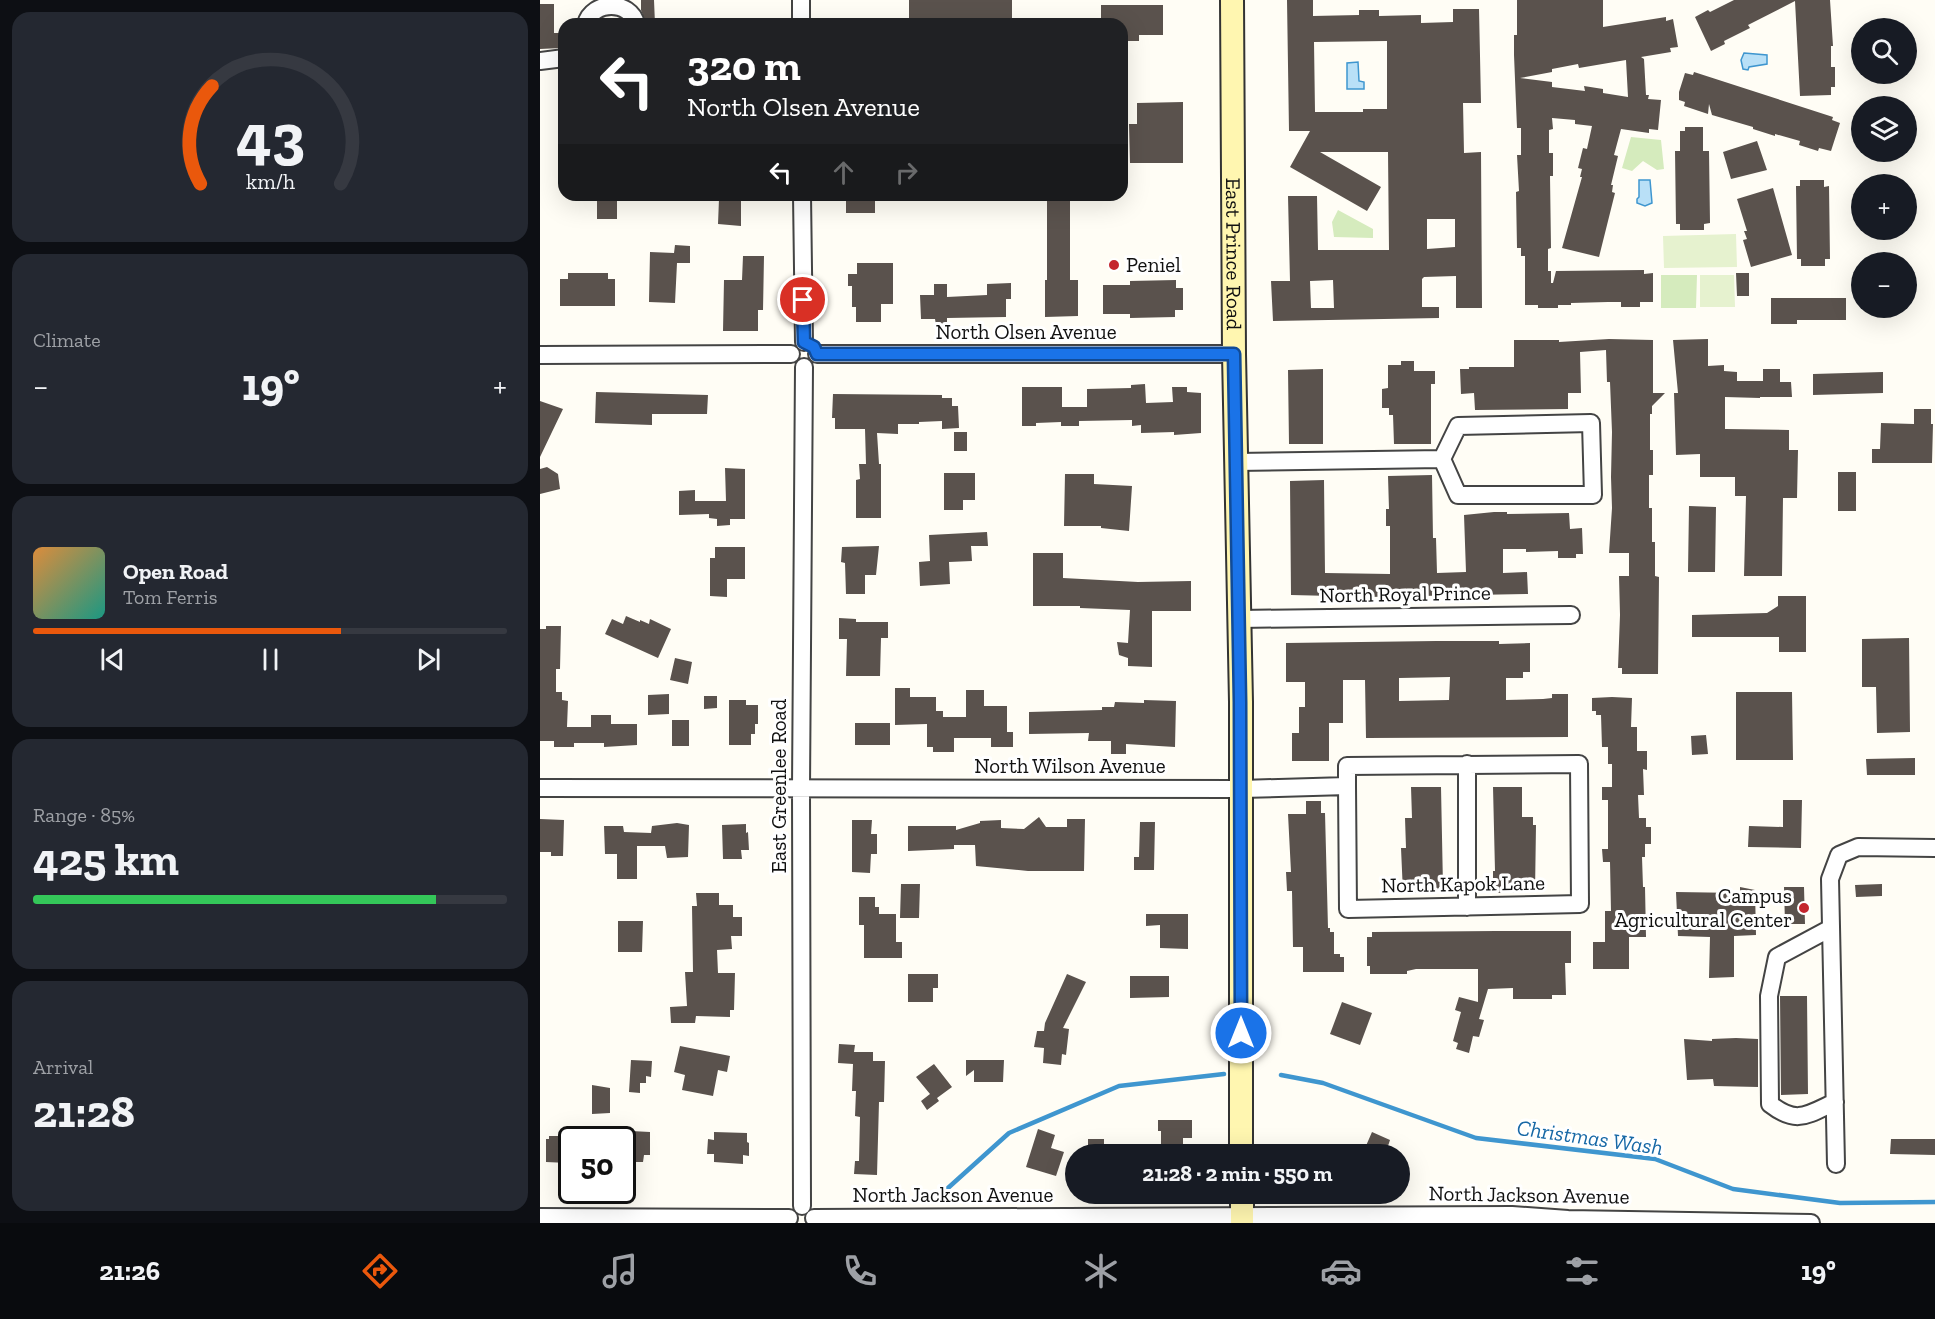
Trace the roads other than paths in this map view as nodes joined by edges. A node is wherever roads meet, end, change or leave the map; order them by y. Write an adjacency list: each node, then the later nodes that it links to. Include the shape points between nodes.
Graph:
1 (801, 0): 5 (street)
2 (1232, 0): 12 (main road, East Prince Road)
3 (588, 18): 4 (street, via 595,8 609,2 624,6)
4 (633, 18)
5 (801, 18)
6 (558, 59): 7 (street)
7 (540, 61)
8 (802, 201): 9 (street)
9 (804, 342): 10 (street, via 796,344); 11 (street, via 814,347)
10 (791, 354): 13 (street); 14 (street, via 796,365)
11 (817, 354): 12 (street, North Olsen Avenue); 14 (street, via 814,362)
12 (1234, 354): 16 (main road, East Prince Road)
13 (540, 355)
14 (804, 367): 22 (street, East Greenlee Road)
15 (1442, 459): 15 (street, via 1458,495 1593,495 1591,423 1458,426); 16 (street)
16 (1236, 462): 18 (main road, East Prince Road)
17 (1571, 615): 18 (street, North Royal Prince)
18 (1239, 619): 23 (main road, East Prince Road)
19 (1467, 764): 20 (street, via 1347,766); 25 (street); 25 (street, North Kapok Lane, via 1579,764 1580,904)
20 (1347, 786): 23 (street, North Wilson Avenue); 25 (street, North Kapok Lane, via 1348,909)
21 (540, 788): 22 (street, North Wilson Avenue)
22 (801, 788): 23 (street, North Wilson Avenue); 31 (street, East Greenlee Road)
23 (1240, 789): 28 (main road, East Prince Road)
24 (1935, 848): 26 (street, via 1858,847 1839,855 1830,879)
25 (1467, 907)
26 (1831, 928): 27 (street); 27 (street, via 1777,957 1769,996 1770,1104 1785,1116 1806,1116)
27 (1835, 1102): 29 (street)
28 (1241, 1144)
29 (1836, 1164)
30 (1242, 1204): 33 (main road)
31 (802, 1206): 34 (street, via 794,1208); 35 (street, via 812,1211)
32 (540, 1217): 34 (street)
33 (1242, 1220): 35 (street, North Jackson Avenue); 36 (street, North Jackson Avenue, via 1512,1215)
34 (789, 1221)
35 (814, 1221)
36 (1811, 1223)

